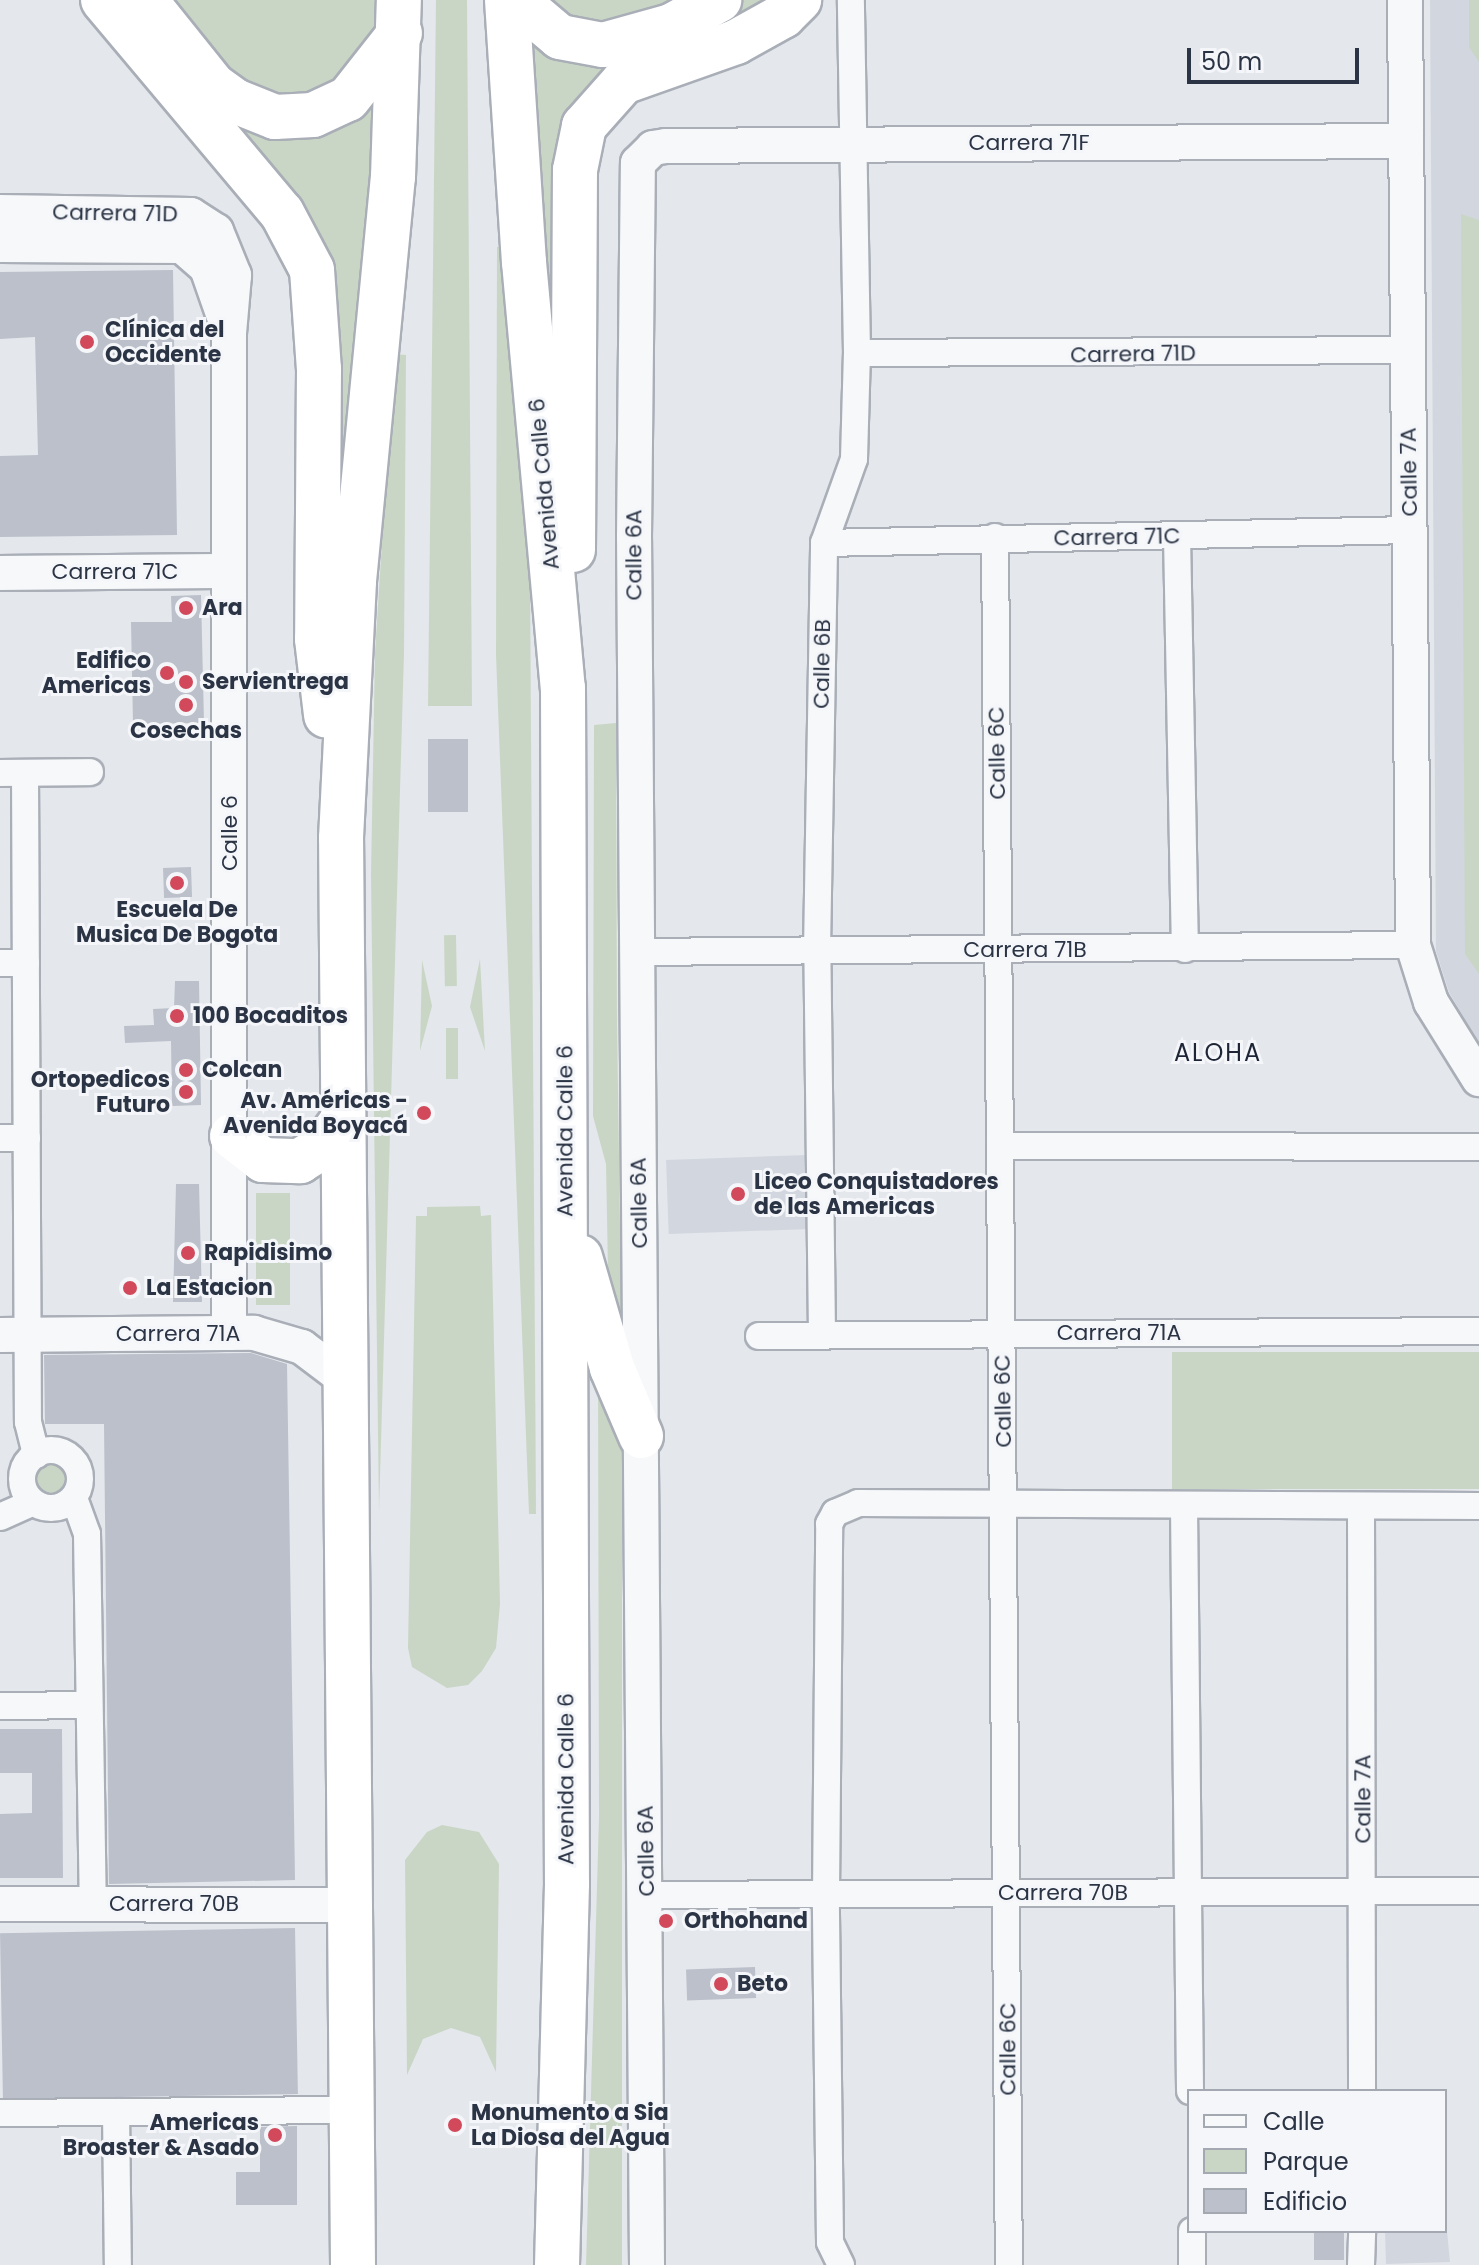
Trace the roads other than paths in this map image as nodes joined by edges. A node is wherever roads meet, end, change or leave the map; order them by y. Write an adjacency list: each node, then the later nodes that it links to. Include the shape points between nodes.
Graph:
1 (103, 0): 27 (highway, via 282,213 312,270 319,369 317,639)
2 (145, 0): 9 (highway, via 213,85 235,101 275,117 313,115 348,99)
3 (507, 0): 24 (highway, Avenida Calle 6, via 524,262)
4 (516, 0): 5 (highway, via 560,37 603,45 671,26)
5 (719, 0)
6 (799, 0): 24 (highway, via 783,16 736,42 623,82 584,126 575,170 577,471)
7 (851, 0): 11 (street, Calle 6B)
8 (1405, 0): 10 (street, Calle 7A)
9 (400, 17): 27 (highway, via 393,177 354,581)
10 (1406, 141): 11 (street, Carrera 71F); 16 (street, Calle 7A)
11 (854, 144): 12 (street, Carrera 71F); 17 (street, Calle 6B)
12 (653, 148): 32 (street, Calle 6A, via 638,163 634,178)
13 (0, 212): 15 (street, Carrera 71D, via 173,212 204,221 224,244 234,275)
14 (0, 245): 15 (street, Carrera 71D, via 174,244 190,249 207,268)
15 (229, 333): 22 (street, Calle 6)
16 (1408, 350): 17 (street, Carrera 71D); 18 (street, Calle 7A)
17 (857, 353): 21 (street, Calle 6B, via 854,459)
18 (1410, 530): 19 (street, Carrera 71C); 28 (street, Calle 7A)
19 (1177, 536): 20 (street, Carrera 71C); 29 (street)
20 (995, 537): 21 (street, Carrera 71C); 31 (street, Calle 6C)
21 (824, 543): 30 (street, Calle 6B)
22 (229, 571): 23 (street, Carrera 71C); 36 (street, Calle 6)
23 (0, 573)
24 (563, 688): 41 (highway, Avenida Calle 6)
25 (90, 772): 26 (street)
26 (12, 773): 33 (street)
27 (341, 838): 35 (highway)
28 (1413, 945): 29 (street, Carrera 71B); 34 (street, Calle 7A, via 1431,1002)
29 (1185, 949): 31 (street, Carrera 71B)
30 (817, 950): 31 (street, Carrera 71B); 32 (street, Carrera 71B); 44 (street, Calle 6B)
31 (999, 951): 39 (street, Calle 6C)
32 (637, 952): 49 (street, Calle 6A)
33 (13, 963): 38 (street)
34 (1479, 1079)
35 (341, 1123): 36 (highway, via 324,1146 300,1161 263,1160); 48 (highway)
36 (232, 1136): 43 (street, Calle 6)
37 (0, 1138): 38 (street)
38 (27, 1138): 46 (street)
39 (1001, 1146): 40 (street); 45 (street, Calle 6C)
40 (1479, 1147)
41 (565, 1201): 49 (highway, via 602,1338); 78 (highway, Avenida Calle 6, via 567,1884)
42 (1479, 1331): 45 (street, Carrera 71A)
43 (229, 1333): 46 (street, Carrera 71A); 48 (street, Carrera 71A, via 290,1341)
44 (822, 1334): 45 (street, Carrera 71A); 47 (street, Carrera 71A)
45 (1002, 1334): 53 (street, Calle 6C)
46 (14, 1335): 50 (street)
47 (759, 1336)
48 (343, 1378): 68 (highway)
49 (641, 1436): 64 (street, Calle 6A)
50 (36, 1455): 51 (street, via 53,1450 76,1464 80,1481); 52 (street, via 22,1478)
51 (74, 1498): 52 (street, via 49,1509); 58 (street, via 87,1534)
52 (33, 1502): 57 (street)
53 (1004, 1506): 54 (street); 63 (street, Calle 6C); 65 (street, via 845,1506 829,1524)
54 (1184, 1506): 55 (street); 62 (street)
55 (1361, 1506): 56 (street); 60 (street, Calle 7A)
56 (1479, 1506)
57 (0, 1517)
58 (89, 1705): 59 (street); 67 (street)
59 (0, 1706)
60 (1364, 1891): 61 (street, Carrera 70B); 62 (street, Carrera 70B); 70 (street, Calle 7A)
61 (1479, 1891)
62 (1188, 1893): 63 (street, Carrera 70B); 69 (street)
63 (1007, 1894): 65 (street, Carrera 70B); 81 (street, Calle 6C)
64 (647, 1895): 65 (street, Carrera 70B); 79 (street, Calle 6A)
65 (826, 1895): 80 (street, via 830,2242)
66 (0, 1904): 67 (street, Carrera 70B)
67 (93, 1904): 68 (street, Carrera 70B)
68 (349, 1905): 71 (highway)
69 (1190, 2089)
70 (1362, 2089)
71 (351, 2110): 72 (street); 77 (highway)
72 (116, 2112): 73 (street); 76 (street)
73 (0, 2113)
74 (1192, 2233): 82 (street)
75 (1362, 2233): 83 (street)
76 (118, 2265)
77 (353, 2265)
78 (557, 2265)
79 (647, 2265)
80 (841, 2265)
81 (1009, 2265)
82 (1192, 2265)
83 (1361, 2265)

